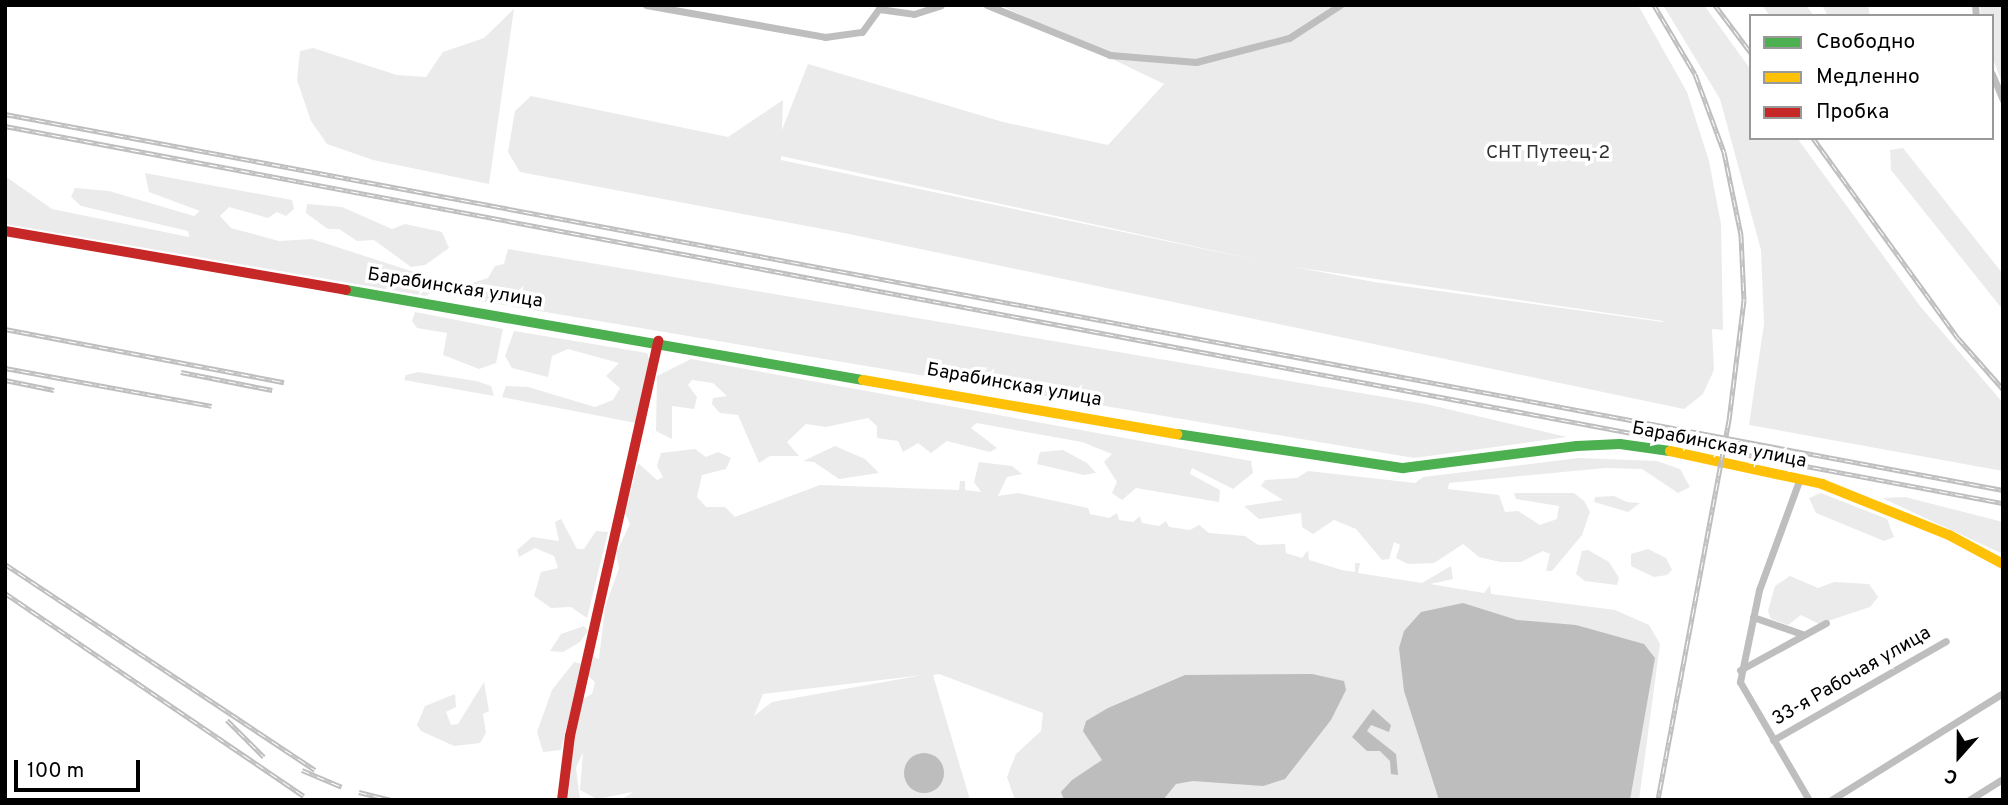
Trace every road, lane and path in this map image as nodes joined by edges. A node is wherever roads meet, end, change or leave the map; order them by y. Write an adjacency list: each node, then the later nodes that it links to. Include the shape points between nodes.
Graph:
1 (646, 5): 2 (street, via 825,37 862,32 879,9 914,14)
2 (941, 5)
3 (987, 5): 4 (street, via 1110,55 1196,62 1289,38)
4 (1340, 5)
5 (1994, 79): 6 (street)
6 (2003, 100)
7 (5, 231): 8 (main road, Барабинская улица)
8 (658, 341): 9 (main road, Барабинская улица, via 1337,462 1422,468 1620,444); 19 (main road, via 569,736)
9 (1800, 478): 10 (main road, Барабинская улица, via 1919,522); 11 (street)
10 (2003, 564)
11 (1753, 617): 13 (street); 15 (street)
12 (1826, 623): 13 (street)
13 (1802, 634): 15 (street)
14 (1946, 641): 17 (street, 33-я Рабочая улица)
15 (1740, 670): 17 (street, via 1743,690)
16 (2003, 693): 21 (street)
17 (1773, 740): 20 (street)
18 (2003, 779): 22 (street)
19 (562, 800)
20 (1809, 800)
21 (1831, 800)
22 (1969, 800)

